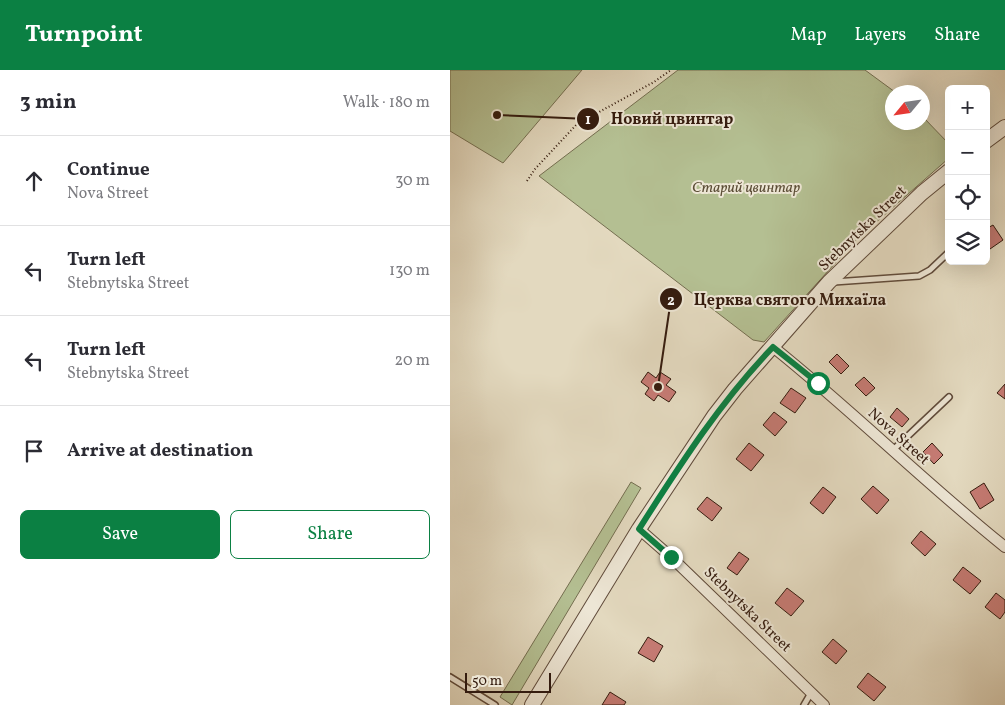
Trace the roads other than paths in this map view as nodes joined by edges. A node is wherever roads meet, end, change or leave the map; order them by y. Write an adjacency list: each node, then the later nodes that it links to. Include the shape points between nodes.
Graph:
1 (1005, 127): 2 (street)
2 (990, 138)
3 (945, 174): 5 (street, Stebnytska Street)
4 (945, 256): 5 (lane, via 919,276)
5 (829, 282): 6 (street, Stebnytska Street)
6 (773, 347): 8 (street, Nova Street, via 818,383); 9 (street, Stebnytska Street, via 714,416)
7 (949, 397): 8 (lane)
8 (892, 451): 10 (street, Nova Street)
9 (639, 529): 12 (street, Stebnytska Street); 14 (street, Stebnytska Street)
10 (1005, 547)
11 (450, 677): 13 (lane)
12 (811, 693): 15 (lane); 16 (street, Stebnytska Street)
13 (495, 705)
14 (532, 705)
15 (804, 705)
16 (824, 705)

